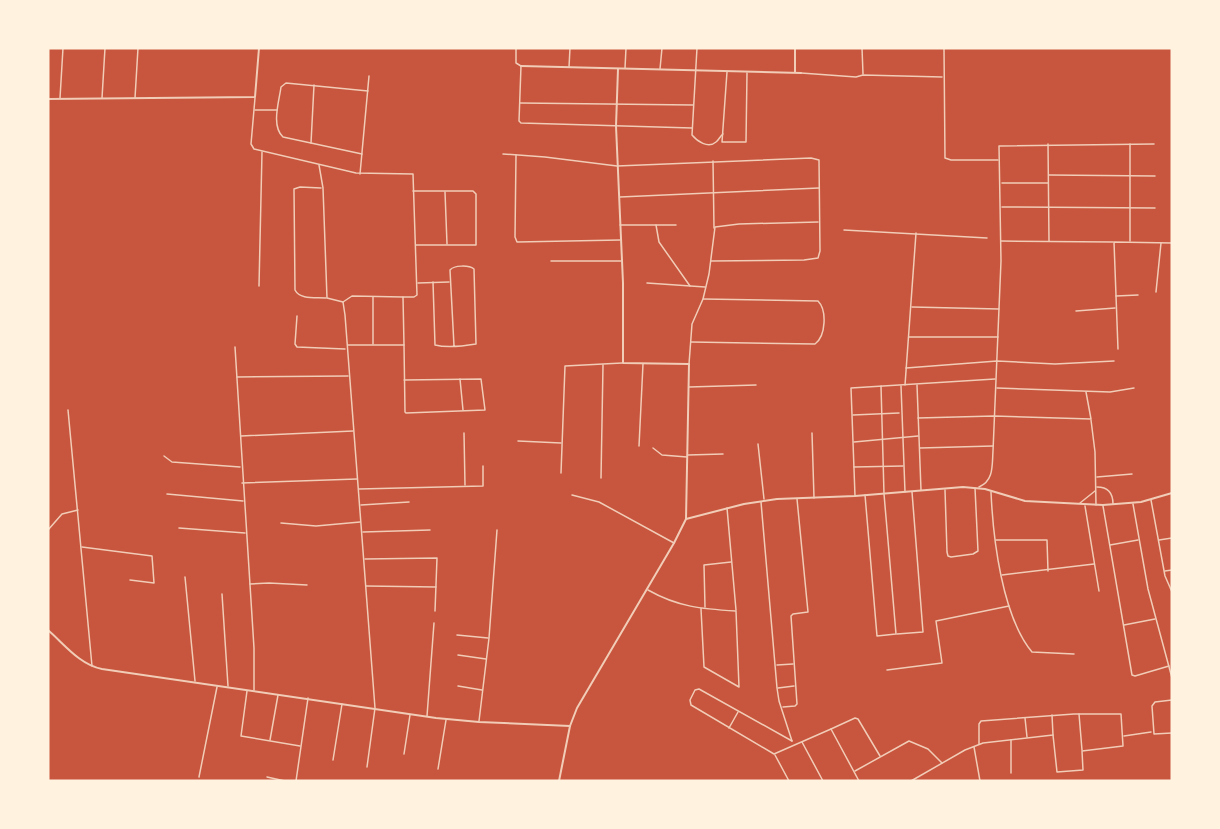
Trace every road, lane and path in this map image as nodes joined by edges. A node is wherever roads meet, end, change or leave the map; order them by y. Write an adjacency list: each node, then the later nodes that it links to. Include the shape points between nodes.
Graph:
1 (63, 48): 30 (street)
2 (105, 48): 31 (street)
3 (138, 48): 32 (street)
4 (259, 48): 28 (street)
5 (516, 48): 13 (street, via 517,65)
6 (570, 48): 14 (street)
7 (626, 48): 16 (street)
8 (662, 48): 17 (street)
9 (697, 48): 18 (street)
10 (795, 48): 21 (street)
11 (862, 48): 23 (street)
12 (944, 48): 25 (street)
13 (521, 66): 14 (street); 33 (street)
14 (569, 68): 15 (street)
15 (618, 69): 16 (street); 35 (street)
16 (625, 69): 17 (street)
17 (660, 70): 18 (street)
18 (694, 71): 19 (street); 34 (street)
19 (727, 72): 20 (street); 40 (street)
20 (747, 72): 21 (street); 40 (street, via 746,142 722,142)
21 (795, 73): 22 (street)
22 (801, 73): 23 (street)
23 (863, 75): 25 (street)
24 (369, 76): 27 (street)
25 (943, 77): 49 (street, via 945,158)
26 (314, 85): 27 (street); 37 (street, via 284,84); 41 (street)
27 (368, 91): 46 (street)
28 (255, 97): 32 (street); 36 (street)
29 (48, 99): 30 (street)
30 (60, 99): 31 (street)
31 (102, 99): 32 (street)
32 (134, 99)
33 (519, 103): 35 (street); 38 (street, via 521,123)
34 (693, 105): 35 (street); 39 (street)
35 (617, 106): 38 (street)
36 (254, 110): 37 (street); 45 (street, via 251,146)
37 (278, 110): 41 (street, via 279,134)
38 (616, 126): 39 (street); 52 (street)
39 (692, 128): 40 (street, via 695,139 707,145)
40 (723, 134)
41 (311, 144): 46 (street)
42 (1048, 144): 43 (street); 49 (street, via 1001,145); 54 (street)
43 (1130, 144): 44 (street); 55 (street)
44 (1154, 144)
45 (262, 151): 51 (street); 93 (street)
46 (362, 154): 53 (street)
47 (503, 154): 48 (street)
48 (516, 155): 52 (street); 77 (street, via 518,242)
49 (999, 160): 57 (street)
50 (713, 161): 52 (street); 59 (street, via 817,159); 63 (street)
51 (319, 165): 53 (street); 60 (street)
52 (617, 166): 64 (street)
53 (360, 174): 61 (street, via 412,173)
54 (1049, 175): 55 (street); 58 (street)
55 (1131, 176): 56 (street); 67 (street)
56 (1155, 176)
57 (1001, 183): 58 (street); 65 (street)
58 (1049, 183): 66 (street)
59 (820, 188): 63 (street); 69 (street)
60 (323, 189): 101 (street); 101 (street, via 294,189 295,290 301,296)
61 (414, 191): 62 (street); 84 (street)
62 (445, 191): 85 (street); 85 (street, via 476,194 477,244)
63 (714, 191): 64 (street); 73 (street)
64 (618, 197): 70 (street)
65 (1001, 207): 66 (street); 78 (street)
66 (1049, 207): 67 (street); 79 (street)
67 (1130, 208): 68 (street); 81 (street)
68 (1155, 208)
69 (819, 222): 73 (street, via 730,224); 88 (street, via 820,251 815,260)
70 (620, 225): 71 (street); 77 (street)
71 (656, 225): 72 (street); 94 (street, via 659,242)
72 (676, 225)
73 (714, 229): 88 (street)
74 (844, 230): 75 (street)
75 (916, 233): 76 (street); 104 (street)
76 (987, 238)
77 (620, 240): 87 (street)
78 (1001, 241): 79 (street); 106 (street)
79 (1049, 242): 80 (street)
80 (1114, 242): 81 (street); 98 (street)
81 (1130, 242): 82 (street)
82 (1161, 243): 83 (street); 96 (street)
83 (1172, 243)
84 (415, 245): 85 (street); 91 (street)
85 (447, 245)
86 (551, 261): 87 (street)
87 (622, 261): 121 (street)
88 (711, 261): 95 (street)
89 (433, 282): 90 (street); 91 (street); 115 (street, via 434,343)
90 (450, 282): 115 (street); 115 (street, via 452,268 474,268 477,342)
91 (416, 283): 100 (street, via 416,296)
92 (647, 283): 94 (street)
93 (259, 286)
94 (690, 286): 95 (street)
95 (706, 287): 102 (street)
96 (1156, 292)
97 (1138, 295): 98 (street)
98 (1115, 296): 105 (street)
99 (373, 297): 100 (street); 103 (street, via 352,296); 112 (street)
100 (403, 297): 114 (street)
101 (327, 298): 103 (street)
102 (703, 299): 111 (street, via 693,320); 111 (street, via 818,301 823,309 822,336 815,344)
103 (342, 302): 113 (street)
104 (911, 307): 106 (street); 109 (street)
105 (1115, 308): 107 (street); 118 (street)
106 (999, 309): 110 (street)
107 (1076, 310)
108 (297, 316): 117 (street, via 297,347)
109 (908, 337): 110 (street); 125 (street)
110 (998, 337): 119 (street)
111 (691, 342): 123 (street)
112 (374, 344): 113 (street); 114 (street)
113 (347, 345): 117 (street)
114 (404, 345): 129 (street)
115 (454, 346)
116 (235, 347): 127 (street)
117 (347, 349): 126 (street)
118 (1118, 349)
119 (997, 361): 120 (street); 125 (street); 130 (street)
120 (1114, 361)
121 (623, 363): 122 (street); 124 (street)
122 (643, 363): 123 (street); 158 (street)
123 (689, 363): 135 (street)
124 (603, 364): 156 (street, via 565,366); 173 (street)
125 (906, 368): 133 (street)
126 (349, 376): 127 (street); 147 (street)
127 (237, 377): 150 (street)
128 (460, 379): 129 (street); 140 (street); 140 (street, via 481,379 486,409)
129 (405, 380): 140 (street, via 406,413)
130 (996, 380): 131 (street); 136 (street)
131 (917, 384): 133 (street); 145 (street)
132 (756, 385): 135 (street)
133 (903, 385): 134 (street); 142 (street)
134 (881, 386): 141 (street); 143 (street, via 851,388)
135 (688, 387): 164 (street)
136 (996, 388): 138 (street); 144 (street)
137 (1134, 388): 138 (street)
138 (1086, 392): 146 (street)
139 (68, 410): 206 (street)
140 (463, 411)
141 (882, 413): 142 (street); 143 (street); 153 (street)
142 (901, 413): 152 (street)
143 (852, 416): 155 (street)
144 (994, 416): 145 (street); 146 (street); 159 (street)
145 (918, 418): 151 (street)
146 (1091, 419): 172 (street)
147 (354, 431): 150 (street); 174 (street)
148 (464, 433): 176 (street)
149 (812, 433): 193 (street)
150 (239, 436): 167 (street)
151 (918, 436): 152 (street); 161 (street)
152 (902, 438): 153 (street); 166 (street)
153 (883, 440): 155 (street); 169 (street)
154 (518, 441): 156 (street)
155 (853, 442): 168 (street)
156 (562, 443): 170 (street)
157 (758, 444): 196 (street)
158 (639, 446)
159 (993, 446): 161 (street); 179 (street, via 990,479)
160 (653, 448): 164 (street, via 662,455)
161 (919, 448): 181 (street)
162 (723, 454): 164 (street)
163 (164, 456): 167 (street, via 172,462)
164 (688, 456): 207 (street)
165 (483, 466): 176 (street, via 483,486)
166 (903, 466): 169 (street); 185 (street)
167 (241, 467): 175 (street)
168 (854, 467): 169 (street); 191 (street)
169 (884, 467): 188 (street)
170 (561, 472)
171 (1132, 474): 172 (street)
172 (1096, 477): 177 (street)
173 (601, 478)
174 (357, 479): 175 (street); 180 (street)
175 (242, 483): 195 (street)
176 (465, 486): 180 (street)
177 (1096, 487): 184 (street); 204 (street, via 1109,490)
178 (945, 488): 179 (street); 179 (street, via 947,552 951,557 978,551); 181 (street)
179 (976, 488): 183 (street)
180 (358, 489): 201 (street)
181 (921, 490): 182 (street)
182 (912, 491): 185 (street); 249 (street, via 923,632)
183 (991, 491): 199 (street, via 1025,501); 218 (street)
184 (1096, 491): 199 (street); 202 (street)
185 (905, 492): 188 (street)
186 (1172, 493): 194 (street)
187 (167, 494): 195 (street)
188 (884, 494): 190 (street); 249 (street)
189 (572, 495): 220 (street, via 599,502)
190 (865, 495): 191 (street); 249 (street, via 877,636)
191 (855, 496): 193 (street)
192 (797, 498): 193 (street); 196 (street); 255 (street, via 808,612 790,616)
193 (814, 498)
194 (1150, 500): 198 (street); 219 (street)
195 (243, 501): 215 (street)
196 (763, 501): 205 (street); 256 (street)
197 (409, 502): 201 (street)
198 (1133, 503): 204 (street); 217 (street)
199 (1079, 504): 200 (street)
200 (1085, 504): 202 (street); 225 (street)
201 (360, 505): 208 (street)
202 (1096, 505): 203 (street)
203 (1103, 505): 204 (street); 221 (street)
204 (1113, 505)
205 (727, 508): 207 (street); 224 (street)
206 (78, 510): 211 (street, via 62,513); 222 (street)
207 (686, 519): 220 (street)
208 (361, 522): 209 (street, via 316,526); 214 (street)
209 (281, 523)
210 (179, 528): 215 (street)
211 (48, 530)
212 (430, 530): 214 (street)
213 (497, 530): 251 (street)
214 (362, 532): 223 (street)
215 (246, 533): 232 (street)
216 (1172, 538): 219 (street)
217 (1140, 539): 221 (street); 245 (street)
218 (995, 540): 227 (street, via 1047,540); 229 (street)
219 (1158, 540): 228 (street)
220 (674, 543): 236 (street)
221 (1110, 545): 247 (street)
222 (81, 547): 231 (street, via 152,556 154,583); 258 (street)
223 (364, 559): 234 (street); 235 (street, via 436,557)
224 (732, 562): 242 (street, via 705,564); 244 (street)
225 (1095, 564): 227 (street); 237 (street)
226 (1172, 570): 228 (street)
227 (1048, 571): 229 (street)
228 (1164, 571): 238 (street)
229 (1001, 575): 240 (street)
230 (185, 577): 261 (street)
231 (130, 580)
232 (249, 584): 233 (street); 269 (street)
233 (307, 585)
234 (366, 586): 235 (street); 274 (street)
235 (436, 586): 243 (street)
236 (647, 590): 241 (street, via 669,601); 284 (street, via 586,690)
237 (1099, 591)
238 (1172, 592)
239 (222, 594): 265 (street)
240 (1010, 606): 252 (street, via 1031,651); 259 (street, via 936,621 942,663)
241 (701, 609): 242 (street); 244 (street, via 704,667 738,687)
242 (705, 609): 244 (street)
243 (435, 611)
244 (736, 611)
245 (1157, 618): 247 (street); 257 (street)
246 (434, 623): 280 (street)
247 (1124, 625): 257 (street, via 1133,675)
248 (48, 630): 258 (street)
249 (896, 634)
250 (458, 635): 251 (street)
251 (489, 638): 254 (street)
252 (1074, 654)
253 (458, 655): 254 (street)
254 (487, 659): 268 (street)
255 (794, 664): 256 (street); 264 (street)
256 (776, 666): 266 (street)
257 (1168, 666): 260 (street)
258 (92, 667): 261 (street)
259 (887, 670)
260 (1172, 678)
261 (195, 682): 262 (street)
262 (217, 685): 265 (street); 310 (street)
263 (458, 686): 268 (street)
264 (795, 686): 266 (street); 275 (street, via 796,705)
265 (228, 687): 267 (street)
266 (777, 688): 275 (street)
267 (247, 690): 269 (street); 293 (street, via 241,735)
268 (483, 690): 283 (street)
269 (254, 691): 270 (street)
270 (278, 694): 271 (street); 293 (street)
271 (308, 698): 273 (street); 298 (street)
272 (1172, 700): 287 (street, via 1153,703)
273 (342, 703): 274 (street); 304 (street)
274 (375, 708): 277 (street); 306 (street)
275 (782, 708): 294 (street)
276 (738, 711): 285 (street); 285 (street, via 699,689 689,701); 294 (street)
277 (410, 714): 280 (street); 301 (street)
278 (1078, 714): 279 (street); 290 (street, via 1120,713); 300 (street)
279 (1052, 715): 281 (street); 289 (street)
280 (427, 717): 282 (street)
281 (1025, 717): 291 (street); 296 (street, via 980,722)
282 (446, 719): 283 (street); 307 (street)
283 (479, 722): 284 (street)
284 (570, 726): 314 (street)
285 (729, 728): 302 (street)
286 (831, 729): 295 (street); 303 (street, via 858,718); 308 (street)
287 (1153, 732): 288 (street); 290 (street)
288 (1172, 733)
289 (1053, 735): 291 (street); 300 (street, via 1057,772 1083,770)
290 (1123, 736): 300 (street, via 1122,747)
291 (1027, 737): 292 (street)
292 (1011, 739): 296 (street); 309 (street)
293 (270, 741): 298 (street)
294 (792, 741): 297 (street)
295 (802, 741): 297 (street); 316 (street)
296 (979, 744): 299 (street)
297 (793, 745): 302 (street)
298 (300, 746): 313 (street)
299 (974, 747): 305 (street); 319 (street)
300 (1082, 751)
301 (404, 754)
302 (774, 754): 315 (street)
303 (880, 756): 305 (street, via 911,741 928,749); 308 (street)
304 (333, 760)
305 (942, 763): 318 (street)
306 (367, 767)
307 (438, 769)
308 (854, 771): 317 (street)
309 (1011, 773)
310 (199, 777)
311 (267, 777): 312 (street)
312 (285, 781)
313 (296, 781)
314 (559, 781)
315 (789, 781)
316 (823, 781)
317 (859, 781)
318 (911, 781)
319 (980, 781)

